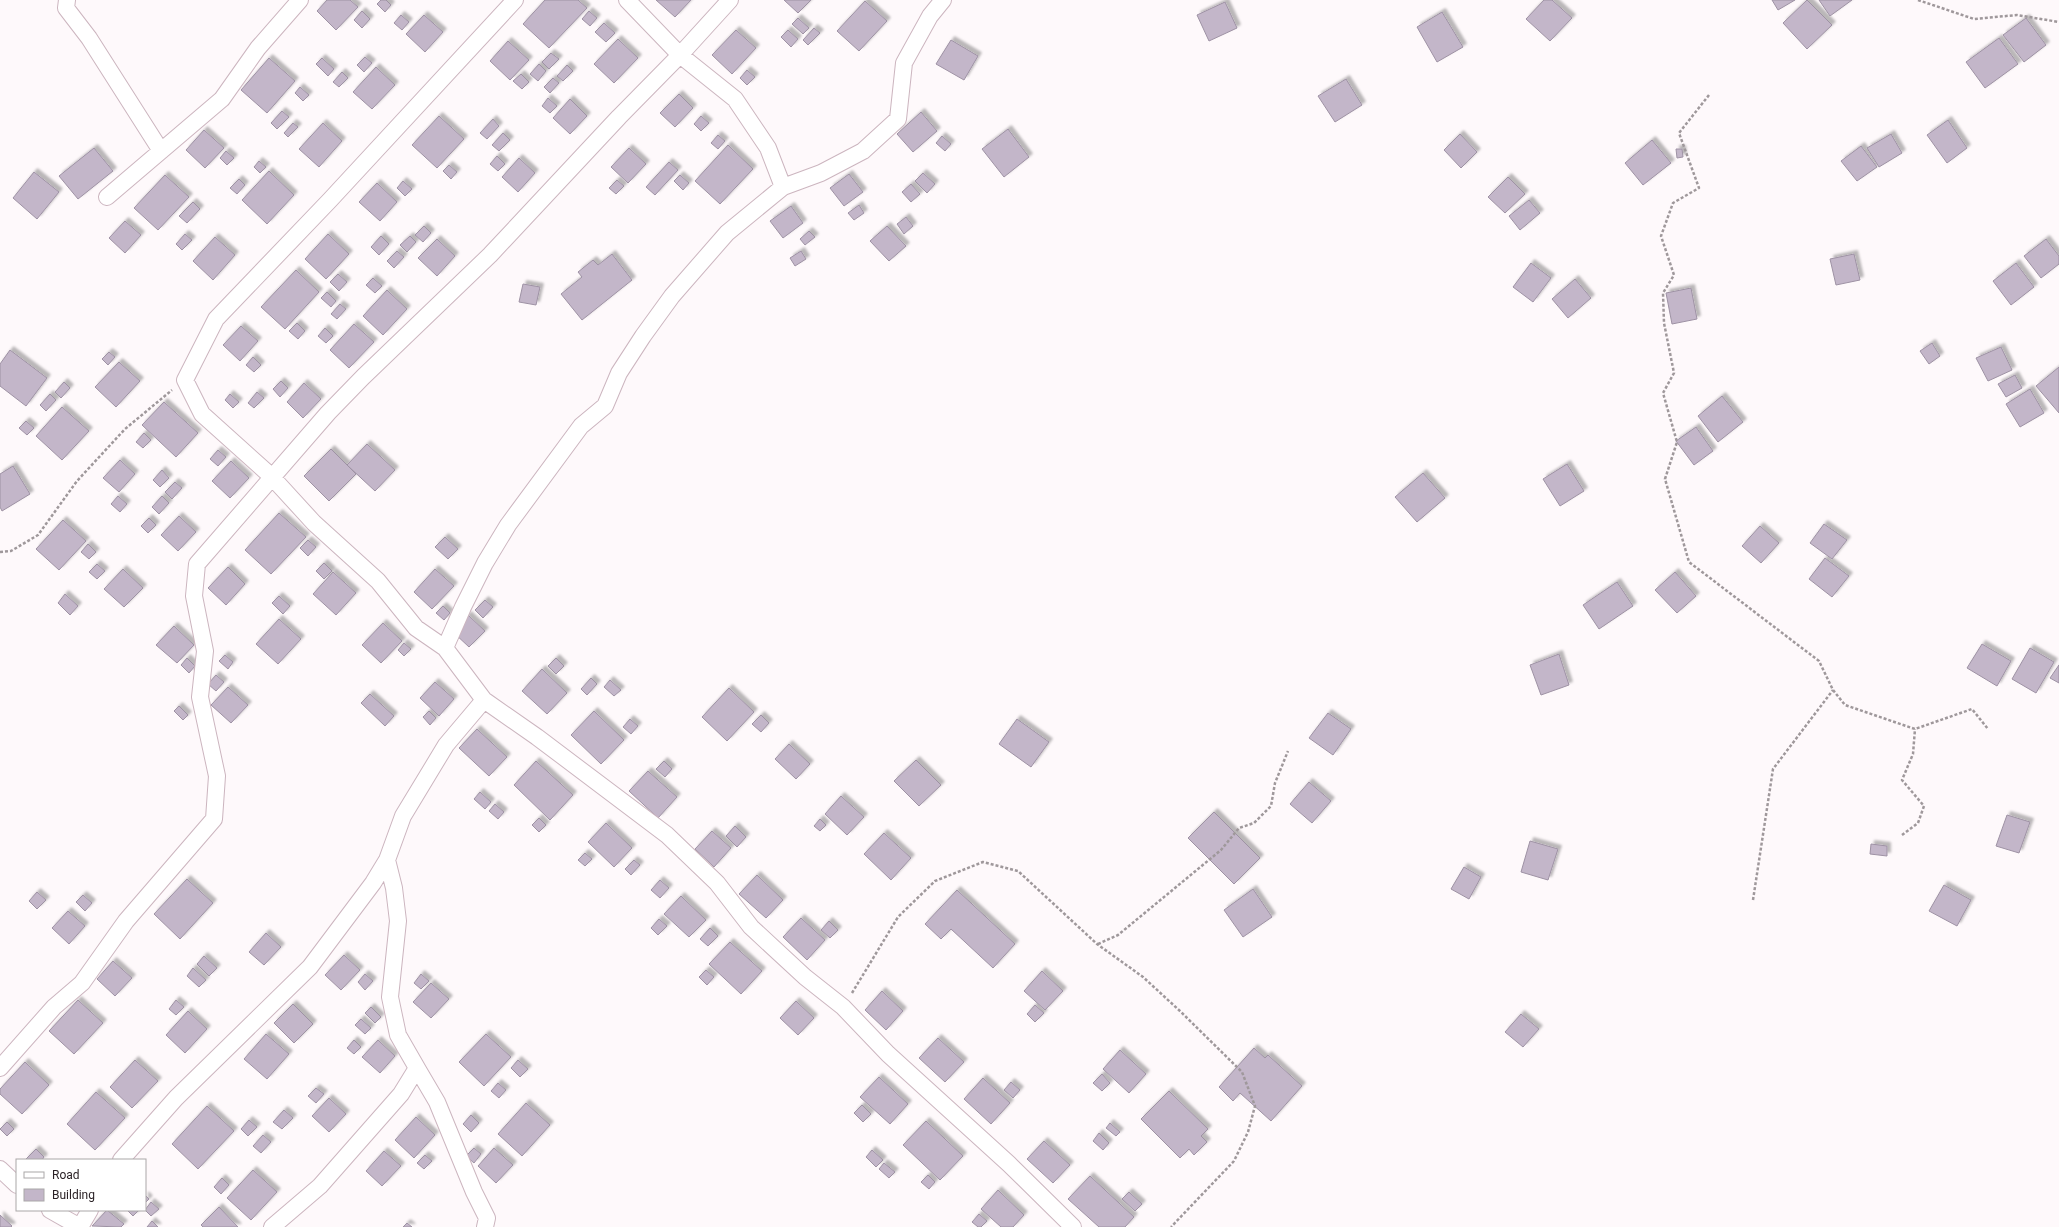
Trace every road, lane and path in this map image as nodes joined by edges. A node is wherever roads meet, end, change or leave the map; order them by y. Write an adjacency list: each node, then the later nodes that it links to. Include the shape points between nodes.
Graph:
1 (67, 0): 11 (street, via 66,8 89,38)
2 (300, 0): 11 (street, via 258,48 222,99)
3 (515, 0): 14 (street, via 216,319)
4 (628, 0): 9 (street)
5 (730, 0): 9 (street)
6 (943, 0): 12 (street, via 930,16 904,63 898,119 862,151 821,172)
7 (1918, 0): 8 (path, via 1974,19 2017,15)
8 (2059, 22)
9 (680, 55): 12 (street, via 735,99 768,148); 15 (street, via 619,116 490,255 353,387)
10 (1709, 95): 18 (path, via 1679,133 1699,188 1673,203 1661,236 1674,274 1663,293 1664,323 1674,373 1663,393 1677,442 1665,479 1690,562 1819,661)
11 (161, 151): 13 (street)
12 (783, 187): 17 (street, via 727,232 672,296 642,336 619,373 604,406 581,426 508,525 482,570)
13 (107, 198)
14 (185, 380): 15 (street, via 202,414); 16 (path, via 120,435 77,481 38,536 11,552)
15 (271, 476): 17 (street, via 314,522 378,581 416,628); 28 (street, via 197,564 194,596 205,651 200,697 217,776 214,819 126,921 82,983 54,1007)
16 (0, 552)
17 (445, 648): 19 (street)
18 (1833, 690): 20 (path, via 1845,705); 25 (path, via 1773,769)
19 (484, 700): 24 (street, via 446,745 403,816); 27 (street, via 538,737 667,835 717,883 751,927)
20 (1915, 729): 21 (path, via 1972,709); 23 (path, via 1913,754 1902,780 1924,806 1918,823)
21 (1988, 729)
22 (1288, 751): 26 (path, via 1275,783 1271,806 1254,823 1239,828 1221,850 1118,935)
23 (1902, 835)
24 (387, 860): 29 (street, via 398,921 390,997 398,1035); 30 (street, via 374,883 310,967 176,1098)
25 (1753, 900)
26 (1097, 944): 27 (path, via 1018,871 983,862 935,881 898,917); 39 (path, via 1143,978 1242,1072 1255,1106 1248,1132 1234,1161)
27 (844, 1007): 38 (street, via 888,1054 1010,1164)
28 (0, 1068)
29 (417, 1068): 36 (street, via 401,1094 320,1186); 37 (street, via 437,1102 487,1218)
30 (122, 1159)
31 (0, 1169): 32 (street)
32 (16, 1184)
33 (52, 1211): 35 (street)
34 (89, 1211): 35 (street)
35 (80, 1227)
36 (272, 1227)
37 (485, 1227)
38 (1073, 1227)
39 (1171, 1227)

